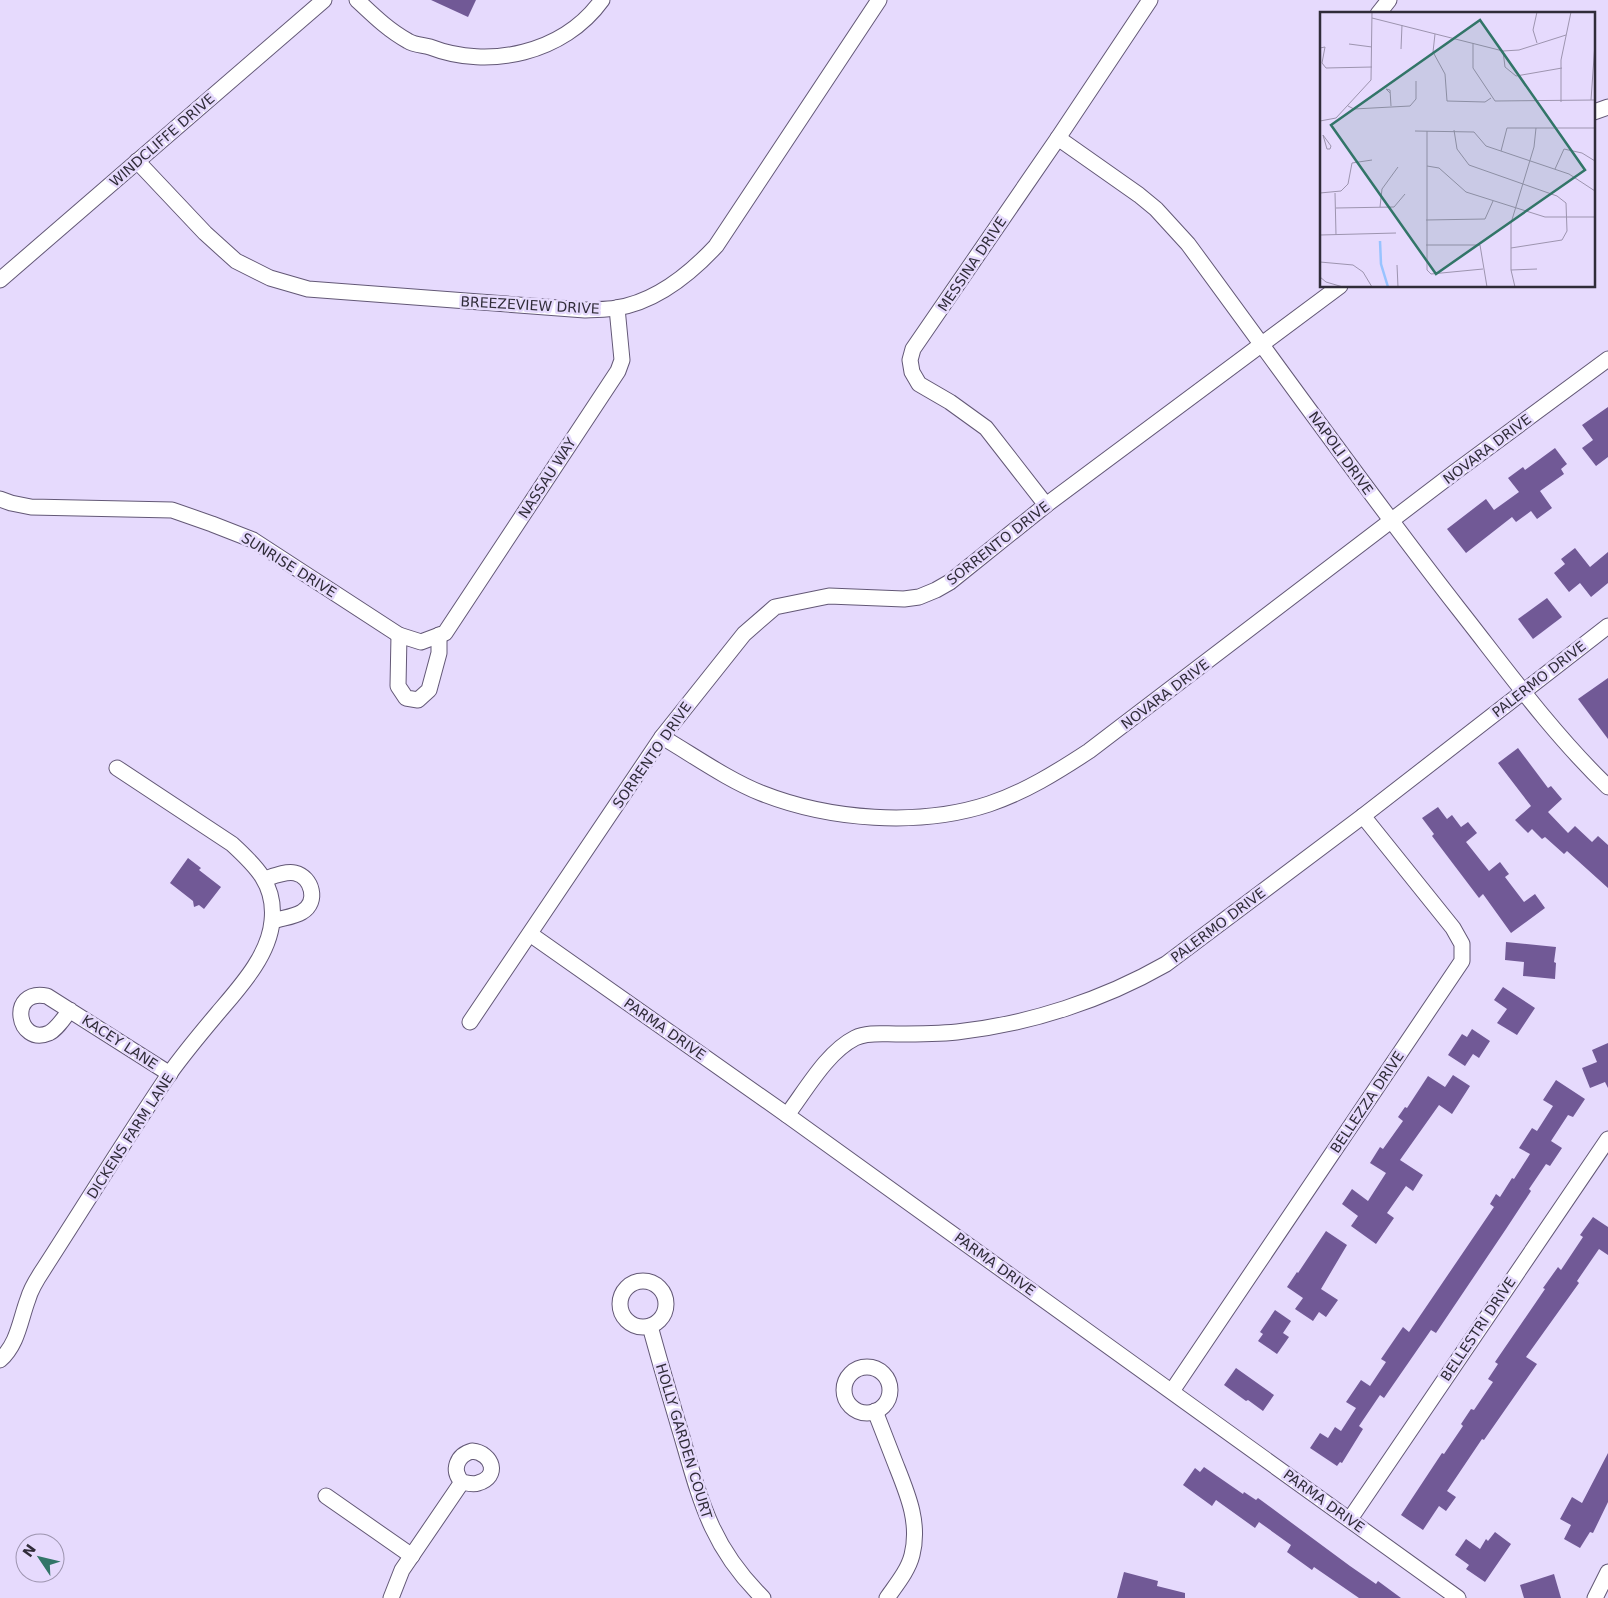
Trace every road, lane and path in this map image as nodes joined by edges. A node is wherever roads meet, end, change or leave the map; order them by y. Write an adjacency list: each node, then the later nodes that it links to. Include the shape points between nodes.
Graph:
1 (324, 0): 11 (street, WINDCLIFFE DRIVE)
2 (357, 0): 3 (street, via 387,28 410,42 443,53 483,58 528,52 550,42 586,19)
3 (602, 0)
4 (879, 0): 14 (street, BREEZEVIEW DRIVE, via 716,246 692,270 659,293)
5 (1150, 0): 10 (street, MESSINA DRIVE)
6 (1389, 0): 7 (street)
7 (1380, 12)
8 (1608, 107): 9 (street)
9 (1596, 111)
10 (1058, 138): 15 (street, NAPOLI DRIVE, via 1156,209 1188,244); 18 (street, MESSINA DRIVE, via 913,349 910,360 919,384 986,428)
11 (137, 161): 12 (street, WINDCLIFFE DRIVE); 14 (street, BREEZEVIEW DRIVE, via 205,234 236,261 270,278 318,289 585,310)
12 (0, 280)
13 (1337, 288): 15 (street, SORRENTO DRIVE)
14 (617, 308): 22 (street, NASSAU WAY, via 622,345 618,371 445,633)
15 (1262, 344): 18 (street, SORRENTO DRIVE); 19 (street, NAPOLI DRIVE)
16 (1608, 359): 19 (street, NOVARA DRIVE)
17 (0, 499): 21 (street, SUNRISE DRIVE, via 31,507 172,510 253,540)
18 (1046, 505): 25 (street, SORRENTO DRIVE, via 950,582 919,597 829,596 775,607 744,634)
19 (1391, 522): 24 (street, NAPOLI DRIVE); 25 (street, NOVARA DRIVE, via 1089,751 1043,781 990,804 935,816 874,818 817,810 760,793)
20 (1608, 626): 24 (street, PALERMO DRIVE)
21 (399, 635): 22 (street, via 398,686 406,698 418,700 429,690 439,654); 23 (street, SUNRISE DRIVE)
22 (439, 635): 23 (street, NASSAU WAY)
23 (421, 642)
24 (1523, 691): 27 (street, NAPOLI DRIVE); 28 (street, PALERMO DRIVE)
25 (662, 737): 31 (street, SORRENTO DRIVE)
26 (117, 768): 29 (street, via 232,844)
27 (1608, 787)
28 (1363, 816): 35 (street, PALERMO DRIVE, via 1166,964 1133,982 1065,1008 976,1030 857,1037 830,1058); 39 (street, BELLEZZA DRIVE, via 1453,928 1462,944 1462,962)
29 (265, 878): 30 (street, DICKENS FARM LANE); 30 (street, via 296,873 303,876 312,888 310,902 302,913)
30 (272, 920): 34 (street, DICKENS FARM LANE, via 254,968)
31 (530, 934): 33 (street, SORRENTO DRIVE); 35 (street, PARMA DRIVE)
32 (70, 1010): 34 (street, KACEY LANE)
33 (470, 1022)
34 (170, 1074): 38 (street, DICKENS FARM LANE, via 32,1286 14,1342)
35 (787, 1115): 39 (street, PARMA DRIVE)
36 (1608, 1139): 43 (street, BELLESTRI DRIVE)
37 (650, 1326): 47 (street, HOLLY GARDEN COURT, via 701,1503 722,1548 739,1573)
38 (0, 1360)
39 (1172, 1391): 43 (street, PARMA DRIVE)
40 (875, 1411): 48 (street, via 915,1519 912,1556)
41 (462, 1482): 44 (street)
42 (326, 1496): 44 (street)
43 (1350, 1519): 49 (street, PARMA DRIVE)
44 (412, 1556): 46 (street, via 395,1584)
45 (1608, 1572): 50 (street)
46 (391, 1598)
47 (763, 1598)
48 (887, 1598)
49 (1458, 1598)
50 (1595, 1598)

